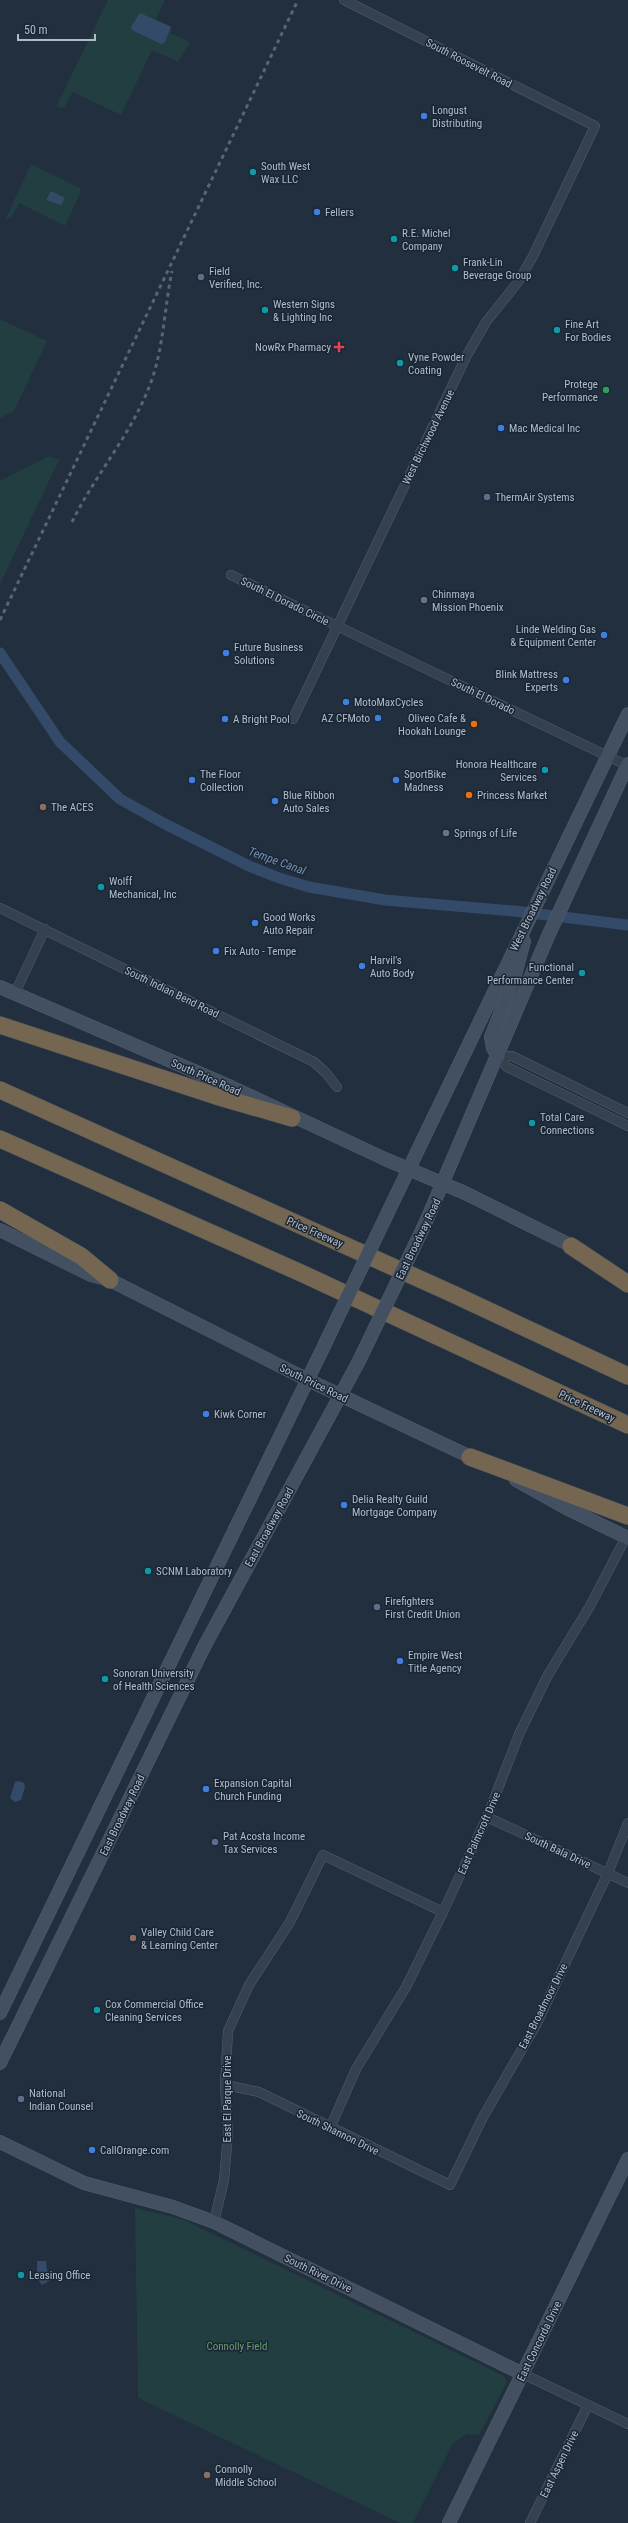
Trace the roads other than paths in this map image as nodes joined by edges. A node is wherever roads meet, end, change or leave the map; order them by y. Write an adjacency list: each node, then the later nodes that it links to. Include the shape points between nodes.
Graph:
1 (344, 0): 2 (street, South Roosevelt Road)
2 (595, 126): 4 (street, West Birchwood Avenue, via 533,256 518,282 486,322 466,357)
3 (231, 575): 4 (street, South El Dorado Circle)
4 (338, 627): 6 (street, West Birchwood Avenue); 7 (street, South El Dorado)
5 (628, 714): 7 (main road, West Broadway Road)
6 (293, 719)
7 (608, 756): 8 (street, South El Dorado); 11 (main road, West Broadway Road)
8 (628, 765): 15 (main road, via 549,934)
9 (0, 908): 10 (street, South Indian Bend Road)
10 (45, 929): 13 (street); 16 (street, South Indian Bend Road, via 314,1062)
11 (522, 932): 15 (main road, via 524,941 515,975 492,1037 493,1048); 24 (main road, West Broadway Road)
12 (0, 987): 13 (main road, South Price Road)
13 (15, 993): 21 (main road, South Price Road, via 231,1087)
14 (0, 1026): 21 (highway)
15 (498, 1056): 18 (street, via 512,1056); 19 (street, via 507,1067); 25 (main road)
16 (337, 1087)
17 (0, 1090): 32 (highway, Price Freeway)
18 (589, 1094): 19 (street, via 585,1097); 20 (street)
19 (568, 1097): 22 (street)
20 (628, 1113)
21 (292, 1118): 24 (main road, South Price Road)
22 (628, 1126)
23 (0, 1139): 35 (highway, Price Freeway, via 301,1273)
24 (408, 1170): 25 (main road, South Price Road); 33 (main road, East Broadway Road, bridge)
25 (444, 1184): 28 (main road, South Price Road); 34 (main road, East Broadway Road, bridge)
26 (0, 1210): 30 (highway, via 81,1256)
27 (0, 1230): 30 (main road, South Price Road, via 91,1275)
28 (571, 1246): 29 (main road, South Price Road); 31 (highway)
29 (628, 1274)
30 (110, 1280): 33 (main road, South Price Road)
31 (628, 1284)
32 (628, 1376)
33 (308, 1380): 34 (main road, South Price Road); 39 (main road, East Broadway Road)
34 (341, 1396): 36 (main road, South Price Road); 40 (main road, East Broadway Road)
35 (628, 1425)
36 (470, 1457): 37 (highway); 38 (main road, South Price Road)
37 (628, 1516)
38 (627, 1538): 43 (street, East Palmcroft Drive, via 548,1675 520,1732)
39 (184, 1637): 40 (main road); 41 (main road, East Broadway Road)
40 (204, 1646): 42 (main road, East Broadway Road)
41 (118, 1772): 42 (main road); 48 (main road, East Broadway Road)
42 (138, 1782): 49 (main road, East Broadway Road)
43 (487, 1817): 45 (street, South Bala Drive); 47 (street, East Palmcroft Drive)
44 (628, 1823): 45 (street, East Broadmoor Drive)
45 (608, 1873): 46 (street, South Bala Drive); 54 (street, East Broadmoor Drive, via 536,2025 483,2117)
46 (628, 1883)
47 (443, 1912): 50 (street, East El Parque Drive, via 323,1855 290,1922 249,1985 228,2031); 51 (street, East Palmcroft Drive, via 406,1987 356,2069)
48 (0, 2014)
49 (0, 2063)
50 (224, 2085): 51 (street, South Shannon Drive, via 259,2092); 55 (street, East El Parque Drive, via 228,2134 224,2180)
51 (330, 2128): 54 (street, South Shannon Drive)
52 (0, 2142): 55 (main road, South River Drive, via 84,2183 173,2207)
53 (628, 2159): 56 (main road, East Concorda Drive)
54 (450, 2186)
55 (214, 2222): 56 (main road, South River Drive)
56 (523, 2374): 57 (street, South River Drive); 59 (main road, East Concorda Drive)
57 (588, 2405): 58 (street, South River Drive); 60 (street, East Aspen Drive)
58 (628, 2424)
59 (449, 2523)
60 (530, 2523)

